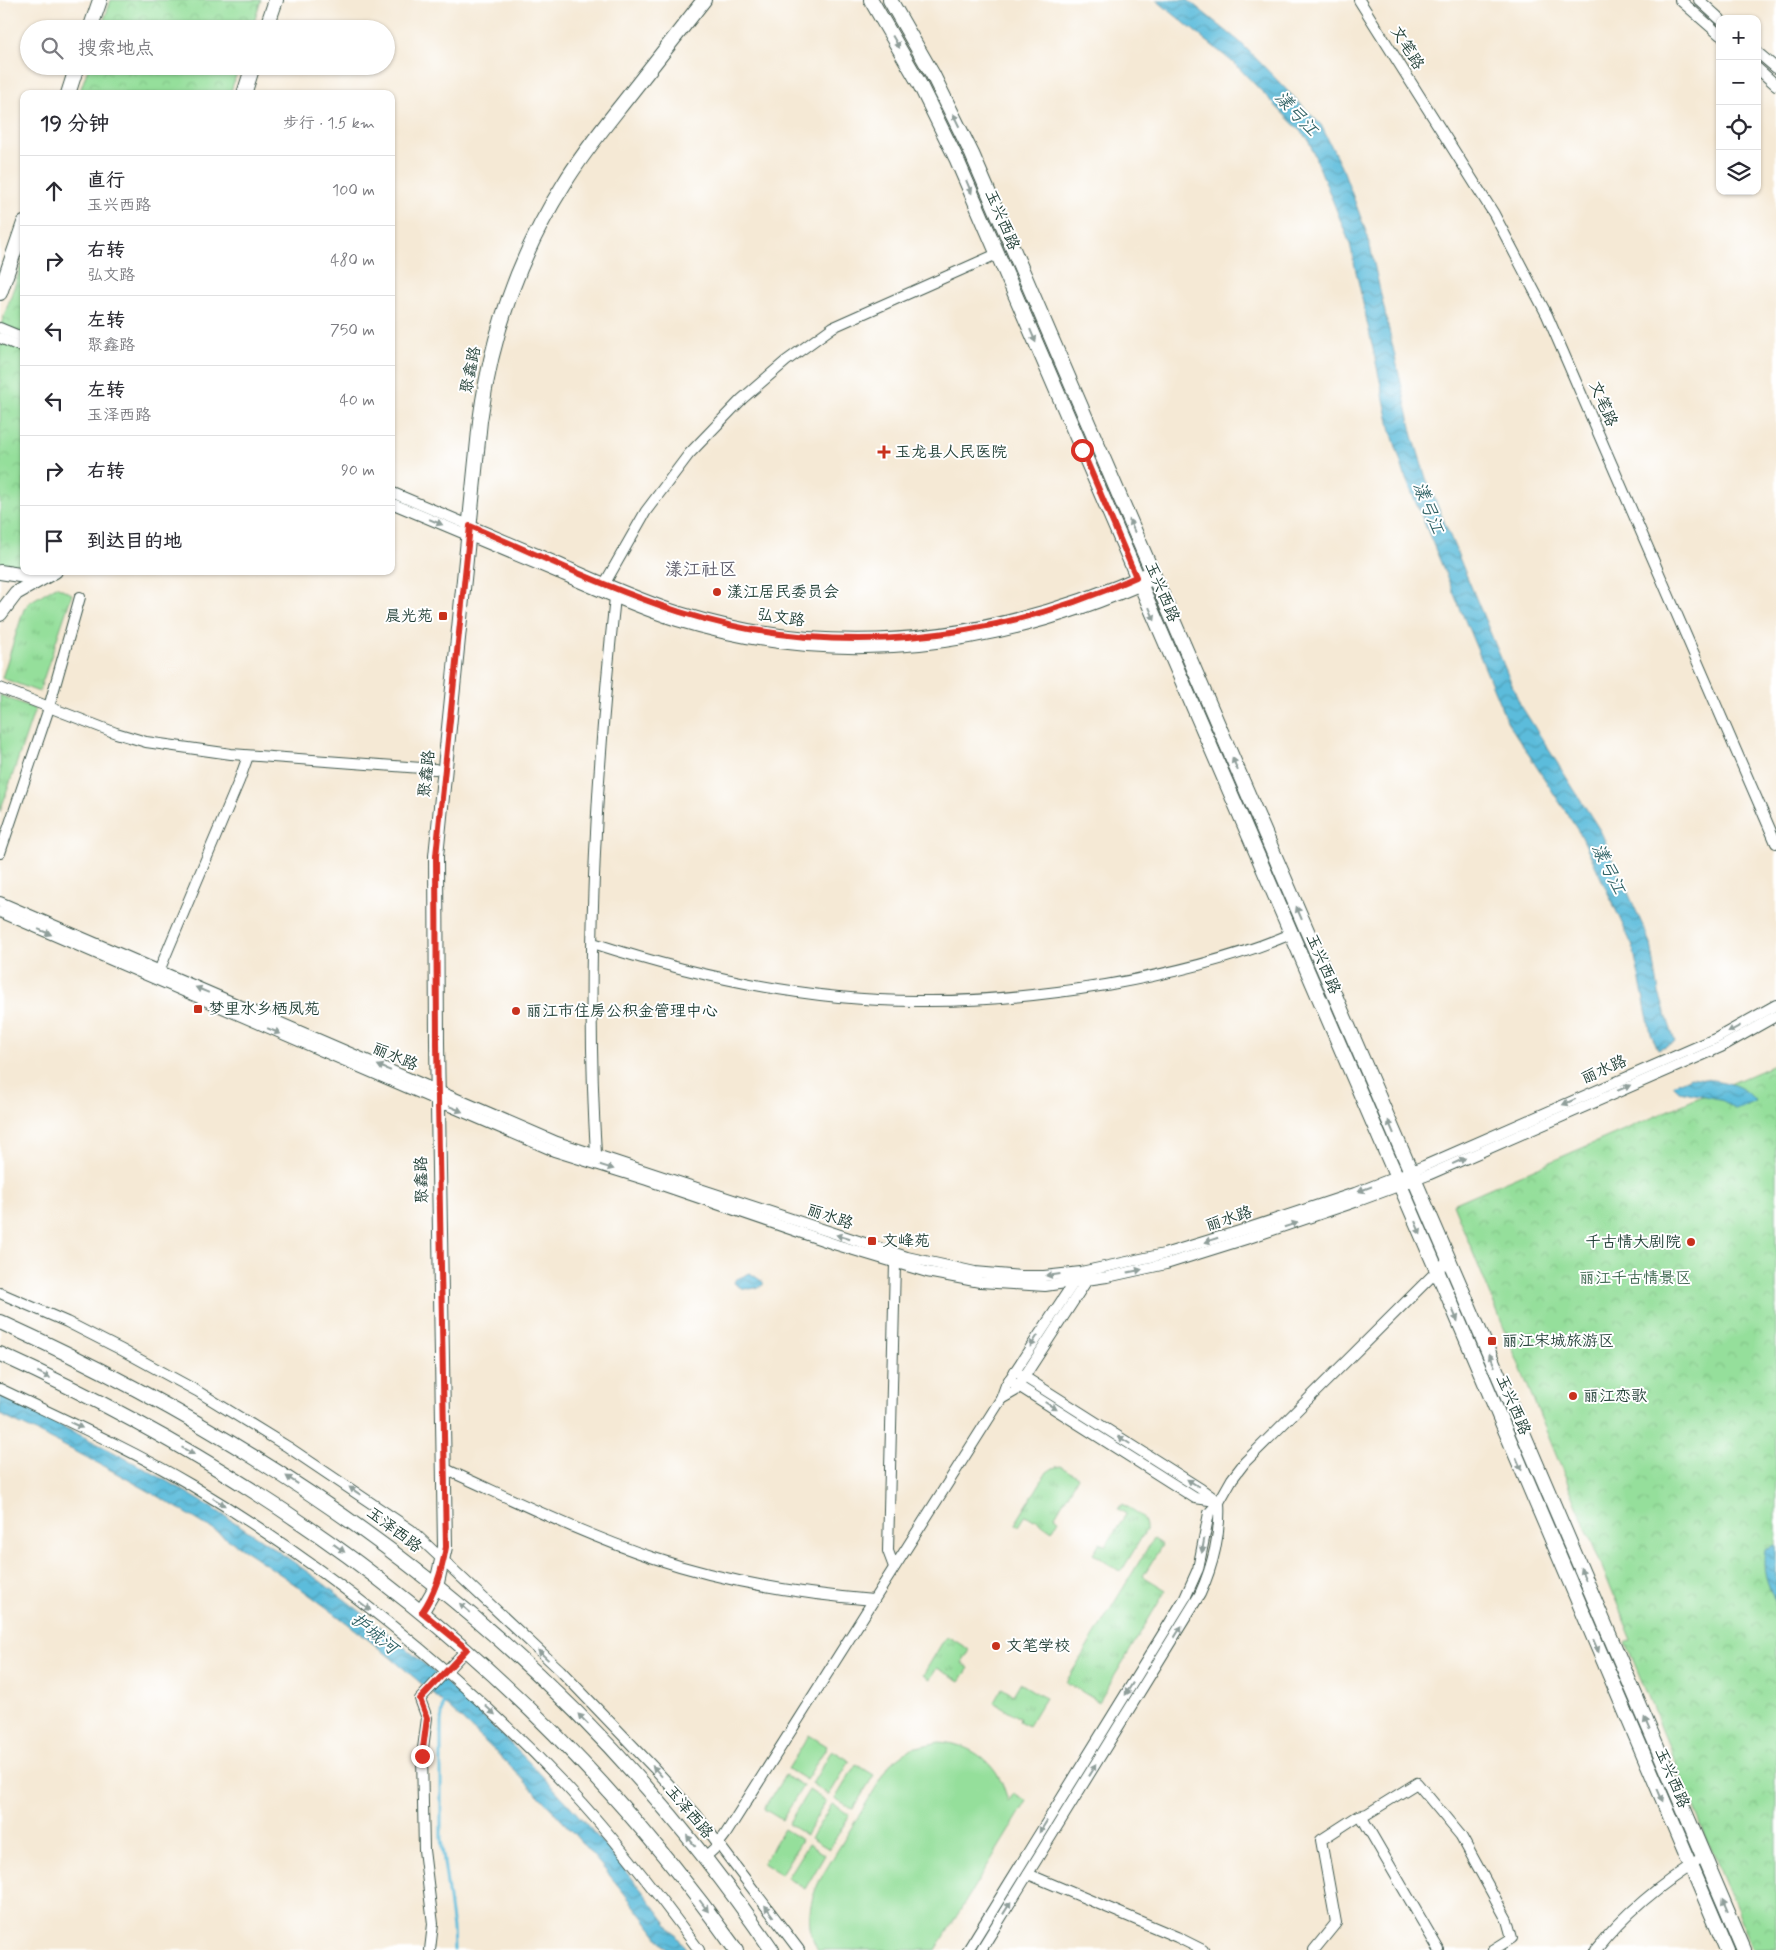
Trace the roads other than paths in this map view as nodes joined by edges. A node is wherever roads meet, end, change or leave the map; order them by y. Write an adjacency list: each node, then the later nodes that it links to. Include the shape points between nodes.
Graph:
1 (100, 0): 11 (main road)
2 (276, 0): 12 (main road)
3 (692, 0): 31 (main road, 聚鑫路, via 568,159 515,256 490,324 478,374 471,420)
4 (704, 0): 31 (main road, 聚鑫路, via 590,145 551,204 527,251 507,301 487,376)
5 (871, 0): 23 (main road, 玉兴西路, one-way to 23, via 938,121)
6 (890, 0): 35 (main road, 玉兴西路, one-way to 6, via 972,154 933,75)
7 (1359, 0): 45 (street, 文笔路, via 1494,214 1547,315)
8 (1680, 0): 13 (street)
9 (1698, 0): 10 (street)
10 (1716, 16)
11 (93, 20)
12 (269, 20)
13 (1716, 32)
14 (1761, 55): 15 (street)
15 (1776, 68)
16 (1761, 72): 19 (street)
17 (74, 75): 20 (main road)
18 (250, 75): 21 (main road)
19 (1776, 85)
20 (69, 90)
21 (245, 90)
22 (20, 235): 24 (main road)
23 (997, 254): 36 (main road, 玉兴西路, one-way to 36); 37 (street, via 833,327 786,361 742,399 689,454 646,511)
24 (0, 293)
25 (0, 328): 26 (street)
26 (20, 336)
27 (0, 338): 28 (street)
28 (20, 346)
29 (395, 494): 31 (street, 弘文路)
30 (395, 503): 31 (street, 弘文路, one-way to 31)
31 (465, 529): 37 (street, 弘文路); 39 (street, 弘文路); 44 (main road, 聚鑫路); 54 (main road, 聚鑫路, via 436,856)
32 (0, 572): 33 (main road)
33 (35, 575)
34 (48, 575): 40 (main road, via 16,593)
35 (1153, 575): 36 (street, 弘文路); 56 (main road, 玉兴西路, one-way to 35)
36 (1138, 582): 37 (street, 弘文路, via 1002,623 923,636 863,640 790,635 726,624 657,604); 39 (street, 弘文路, via 1081,610 1019,628 956,641 882,649 807,646 752,639 677,621); 49 (main road, 玉兴西路, one-way to 49)
37 (605, 583)
38 (80, 597): 42 (street)
39 (615, 598): 50 (street, via 602,735)
40 (0, 614)
41 (0, 688): 42 (street)
42 (49, 707): 43 (street, via 146,742); 46 (street)
43 (248, 756): 44 (street); 51 (street)
44 (435, 769): 54 (main road, 聚鑫路, via 427,855)
45 (1776, 843)
46 (0, 853)
47 (0, 902): 51 (street, 丽水路)
48 (0, 912): 54 (street, 丽水路, one-way to 54)
49 (1291, 934): 50 (street, via 1237,954 1120,982 1023,996 918,1001 845,998 748,984); 57 (main road, 玉兴西路)
50 (593, 943): 55 (street, via 592,1067)
51 (159, 971): 54 (street, 丽水路, one-way to 51)
52 (1776, 1005): 56 (street, 丽水路, one-way to 56, via 1717,1038)
53 (1776, 1016): 56 (street, 丽水路, one-way to 53, via 1721,1047)
54 (433, 1094): 55 (street, 丽水路); 59 (street, 丽水路, one-way to 59, via 554,1151); 68 (main road, 聚鑫路); 70 (main road, 聚鑫路, via 434,1373)
55 (596, 1154): 61 (street, 丽水路, one-way to 55, via 1021,1276 975,1272 930,1263)
56 (1413, 1176): 57 (street, 丽水路); 58 (main road, 玉兴西路)
57 (1398, 1181): 60 (main road, 玉兴西路, one-way to 60); 61 (street, 丽水路, one-way to 61, via 1192,1246 1135,1262 1094,1269); 61 (street, 丽水路, one-way to 57, via 1137,1271 1195,1256 1304,1220)
58 (1449, 1259): 60 (street); 80 (main road, 玉兴西路, one-way to 58)
59 (895, 1263): 62 (street, 丽水路, via 988,1283 1045,1286); 71 (street, via 888,1552)
60 (1436, 1270): 69 (street, via 1245,1462); 81 (main road, 玉兴西路, one-way to 81)
61 (1084, 1276): 62 (street); 66 (street)
62 (1073, 1282): 66 (street, one-way to 66)
63 (0, 1293): 70 (street, one-way to 63, via 411,1530 246,1420 120,1349)
64 (0, 1322): 72 (main road, 玉泽西路, one-way to 64, via 341,1513 216,1433 128,1384)
65 (0, 1354): 74 (main road, one-way to 74, via 98,1401 201,1459 324,1538)
66 (1017, 1378): 69 (street, via 1195,1498); 71 (street, via 1001,1398)
67 (0, 1389): 76 (street, one-way to 76, via 119,1446 226,1506 355,1598)
68 (445, 1469): 70 (main road, 聚鑫路, via 446,1547); 73 (street, via 616,1544 675,1565 767,1587)
69 (1219, 1502): 82 (street, one-way to 69, via 1200,1594 1212,1560 1220,1515); 88 (street, one-way to 88, via 1209,1512 1198,1569 1185,1598)
70 (439, 1557): 72 (main road, 聚鑫路); 78 (street, one-way to 70, via 695,1813 612,1723)
71 (894, 1567): 73 (street)
72 (432, 1582): 74 (main road, 聚鑫路); 79 (main road, 玉泽西路, one-way to 72, via 650,1792 563,1698 495,1634)
73 (873, 1600): 78 (street)
74 (419, 1609): 75 (main road)
75 (467, 1649): 76 (street); 85 (main road, one-way to 85, via 536,1713 594,1774 659,1849)
76 (445, 1672): 83 (street, via 420,1699 427,1718 422,1756 424,1850 433,1924); 84 (street, one-way to 84, via 501,1721 569,1789 639,1871)
77 (1361, 1816): 91 (street, via 1321,1840 1336,1923); 92 (street); 93 (street, via 1417,1783 1461,1836 1507,1920 1512,1938)
78 (718, 1844): 79 (street); 87 (street, one-way to 78)
79 (704, 1858): 86 (main road, 玉泽西路)
80 (1704, 1858): 81 (street); 96 (main road, 玉兴西路, one-way to 80)
81 (1690, 1866): 94 (street, via 1643,1901); 95 (main road, 玉兴西路)
82 (1028, 1874): 89 (street, one-way to 82); 90 (street)
83 (430, 1950)
84 (700, 1950)
85 (736, 1950)
86 (772, 1950)
87 (798, 1950)
88 (968, 1950)
89 (982, 1950)
90 (1203, 1950)
91 (1314, 1950)
92 (1439, 1950)
93 (1493, 1950)
94 (1596, 1950)
95 (1727, 1950)
96 (1744, 1950)

